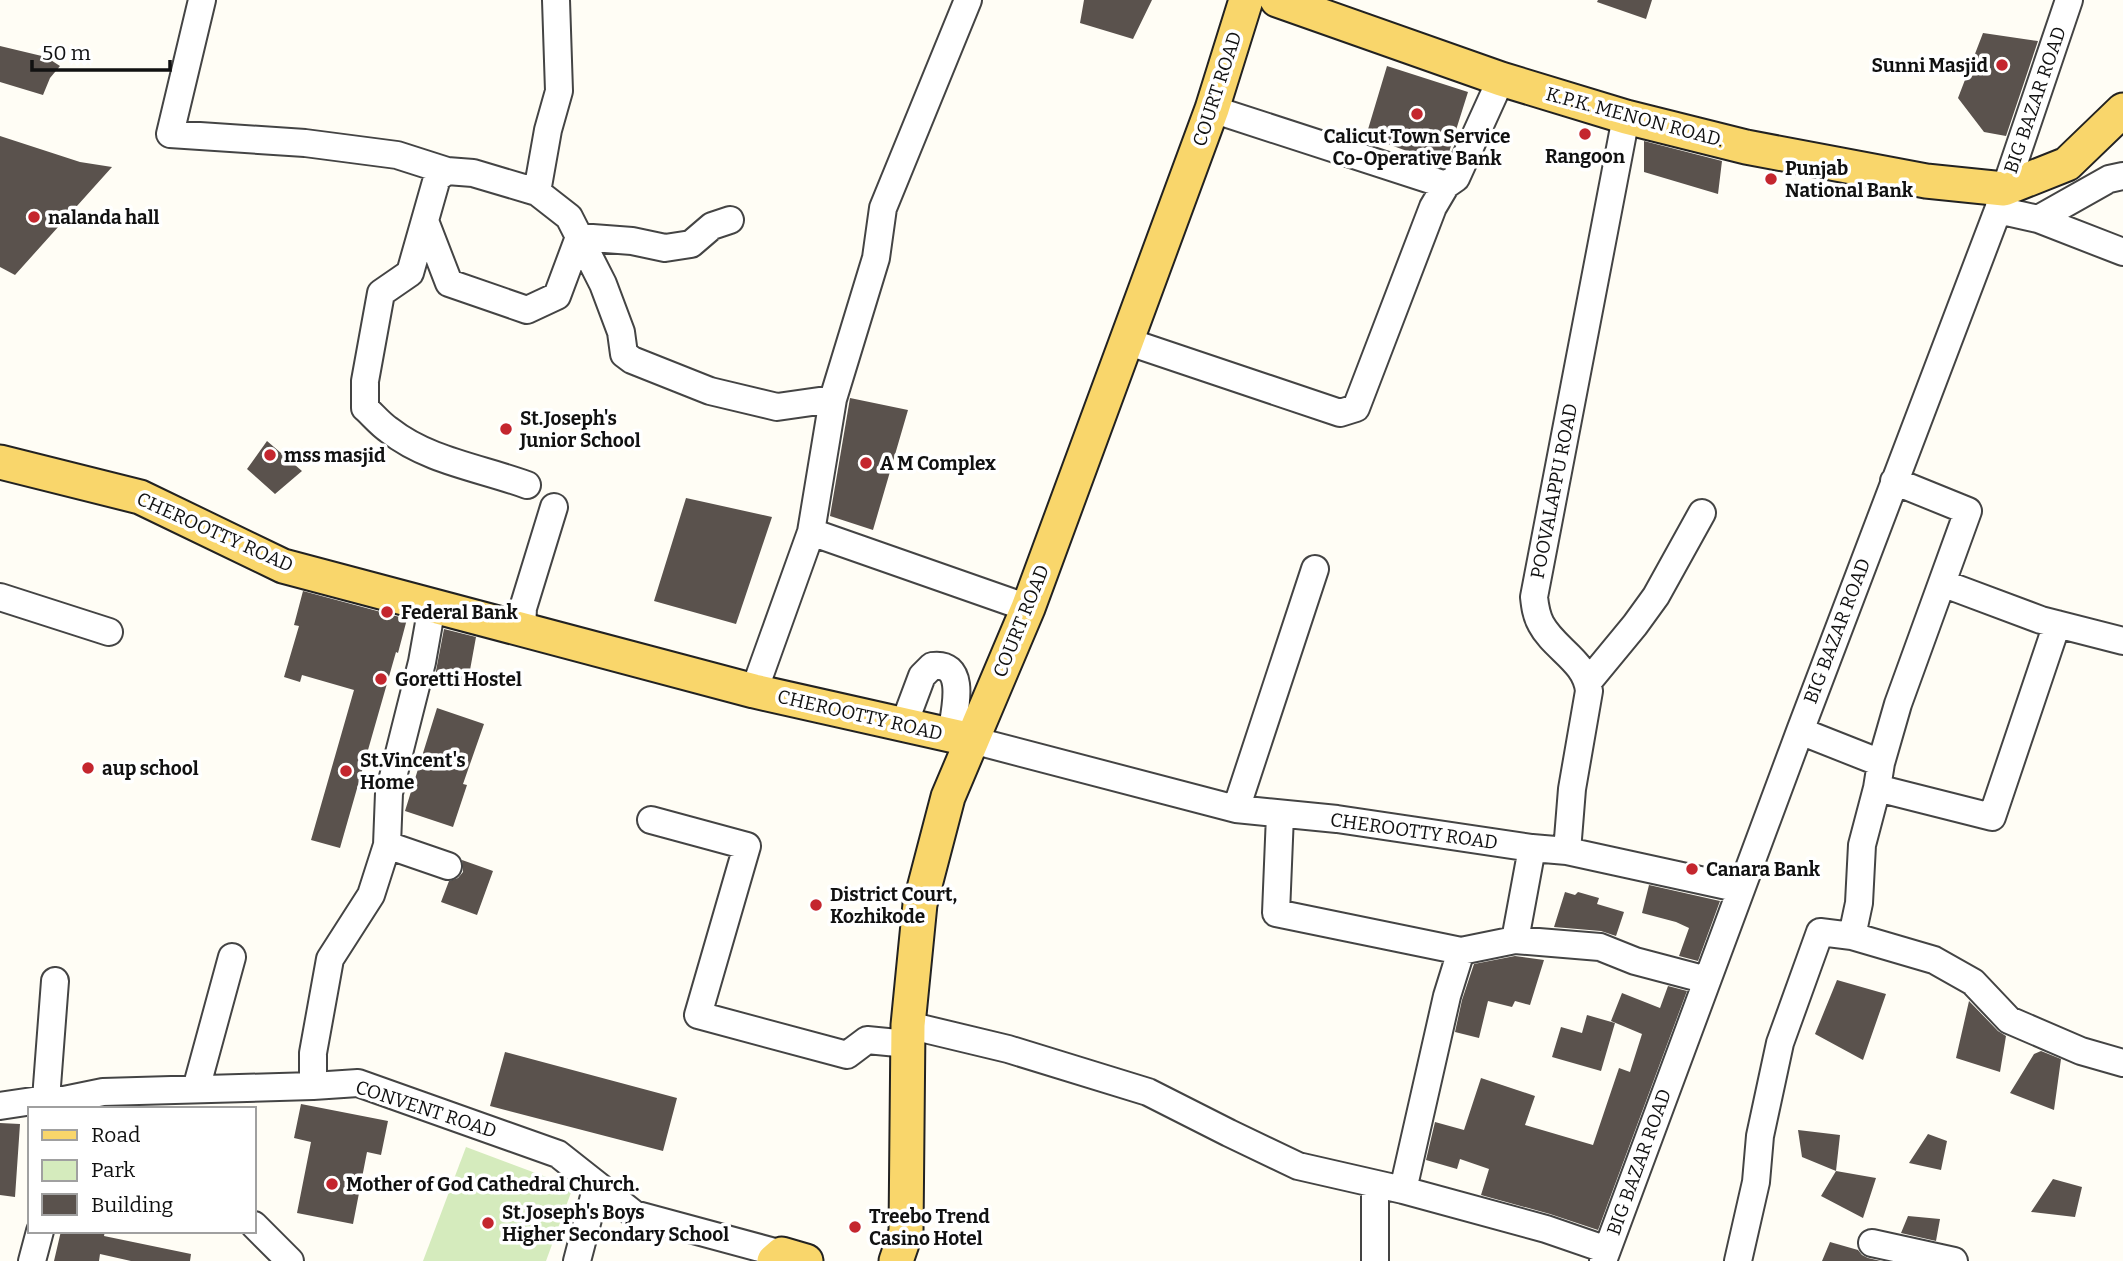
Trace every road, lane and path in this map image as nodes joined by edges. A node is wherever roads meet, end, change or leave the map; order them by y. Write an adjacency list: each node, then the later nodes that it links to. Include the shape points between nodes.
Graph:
1 (202, 0): 11 (street, via 170,134 397,155)
2 (556, 0): 14 (street, via 559,90)
3 (968, 0): 22 (street, via 883,208 876,258)
4 (1245, 0): 8 (main road, COURT ROAD)
5 (1277, 0): 7 (main road, K.P.K. MENON ROAD.)
6 (2069, 0): 15 (street, BIG BAZAR ROAD)
7 (1501, 79): 10 (main road, K.P.K. MENON ROAD.); 13 (street, via 1455,178)
8 (1212, 109): 13 (street); 21 (main road, COURT ROAD)
9 (2123, 110): 15 (main road, via 2067,164)
10 (1626, 117): 15 (main road, K.P.K. MENON ROAD.); 38 (street, POOVALAPPU ROAD, via 1534,597 1542,627)
11 (447, 171): 14 (street, via 473,173); 18 (street, via 437,178)
12 (2123, 176): 16 (street, via 2109,179)
13 (1446, 185): 21 (street, via 1433,207 1356,408 1340,413)
14 (537, 192): 19 (street, via 569,217)
15 (2001, 199): 16 (street); 24 (street, BIG BAZAR ROAD)
16 (2038, 219): 20 (street)
17 (730, 220): 19 (street, via 712,226 691,244 665,248)
18 (425, 221): 19 (street, via 449,283 527,310 557,296); 25 (street, via 410,273 381,293 365,381 365,408 414,446)
19 (579, 237): 22 (street, via 603,284 624,354 632,360 710,391 777,407)
20 (2123, 252)
21 (1126, 341): 33 (main road, COURT ROAD)
22 (833, 399): 28 (street)
23 (0, 462): 32 (main road, CHEROOTTY ROAD, via 140,497 283,566)
24 (1894, 481): 30 (street, via 1968,511); 41 (street, BIG BAZAR ROAD)
25 (527, 485)
26 (554, 506): 35 (street, via 523,608)
27 (1702, 513): 38 (street, via 1656,596)
28 (811, 532): 33 (street); 39 (street)
29 (1315, 569): 44 (street)
30 (1942, 583): 34 (street); 43 (street, via 1898,704)
31 (0, 597): 36 (street)
32 (432, 606): 35 (main road, CHEROOTTY ROAD); 47 (street, via 388,793)
33 (1028, 608): 42 (main road, COURT ROAD)
34 (2057, 624): 37 (street); 43 (street, via 1992,817)
35 (522, 628): 39 (main road, CHEROOTTY ROAD)
36 (109, 632)
37 (2123, 641)
38 (1588, 682): 49 (street)
39 (754, 691): 40 (main road, CHEROOTTY ROAD)
40 (904, 724): 42 (main road, CHEROOTTY ROAD); 42 (street, via 922,676 939,665 955,676)
41 (1800, 731): 43 (street); 51 (street, BIG BAZAR ROAD)
42 (962, 737): 44 (street, CHEROOTTY ROAD); 58 (main road, COURT ROAD, via 920,904)
43 (1879, 775): 52 (street, via 1862,845)
44 (1236, 809): 45 (street, CHEROOTTY ROAD)
45 (1280, 815): 48 (street, CHEROOTTY ROAD); 54 (street, via 1276,913)
46 (651, 820): 58 (street, via 747,846 698,1015 847,1055 867,1040)
47 (387, 845): 50 (street); 60 (street, via 371,895 330,958 313,1053)
48 (1532, 848): 49 (street, CHEROOTTY ROAD); 53 (street)
49 (1567, 850): 51 (street, CHEROOTTY ROAD)
50 (448, 866)
51 (1741, 889): 56 (street, BIG BAZAR ROAD)
52 (1852, 936): 59 (street, via 1934,960 1973,982 2009,1020 2081,1051); 77 (street, via 1820,932 1780,1043)
53 (1515, 940): 54 (street); 56 (street, via 1600,947)
54 (1461, 951): 66 (street)
55 (233, 957): 61 (street)
56 (1707, 980): 70 (street, BIG BAZAR ROAD)
57 (55, 981): 62 (street)
58 (908, 1034): 64 (street, via 1007,1049 1148,1092 1298,1166); 75 (main road, COURT ROAD, via 906,1232)
59 (2123, 1063)
60 (313, 1086): 61 (street, CONVENT ROAD); 65 (street, CONVENT ROAD, via 358,1083 370,1087 558,1154)
61 (196, 1089): 62 (street, CONVENT ROAD, via 103,1092)
62 (57, 1103): 63 (street, CONVENT ROAD)
63 (0, 1106)
64 (1375, 1184): 66 (street); 76 (street)
65 (597, 1185): 71 (street, CONVENT ROAD, via 634,1214); 74 (street)
66 (1403, 1190): 70 (street, via 1546,1229)
67 (256, 1227): 73 (street)
68 (39, 1233): 72 (street)
69 (1872, 1243): 78 (street)
70 (1605, 1256)
71 (787, 1259)
72 (32, 1261)
73 (290, 1261)
74 (577, 1261)
75 (896, 1261)
76 (1375, 1261)
77 (1738, 1261)
78 (1954, 1261)

